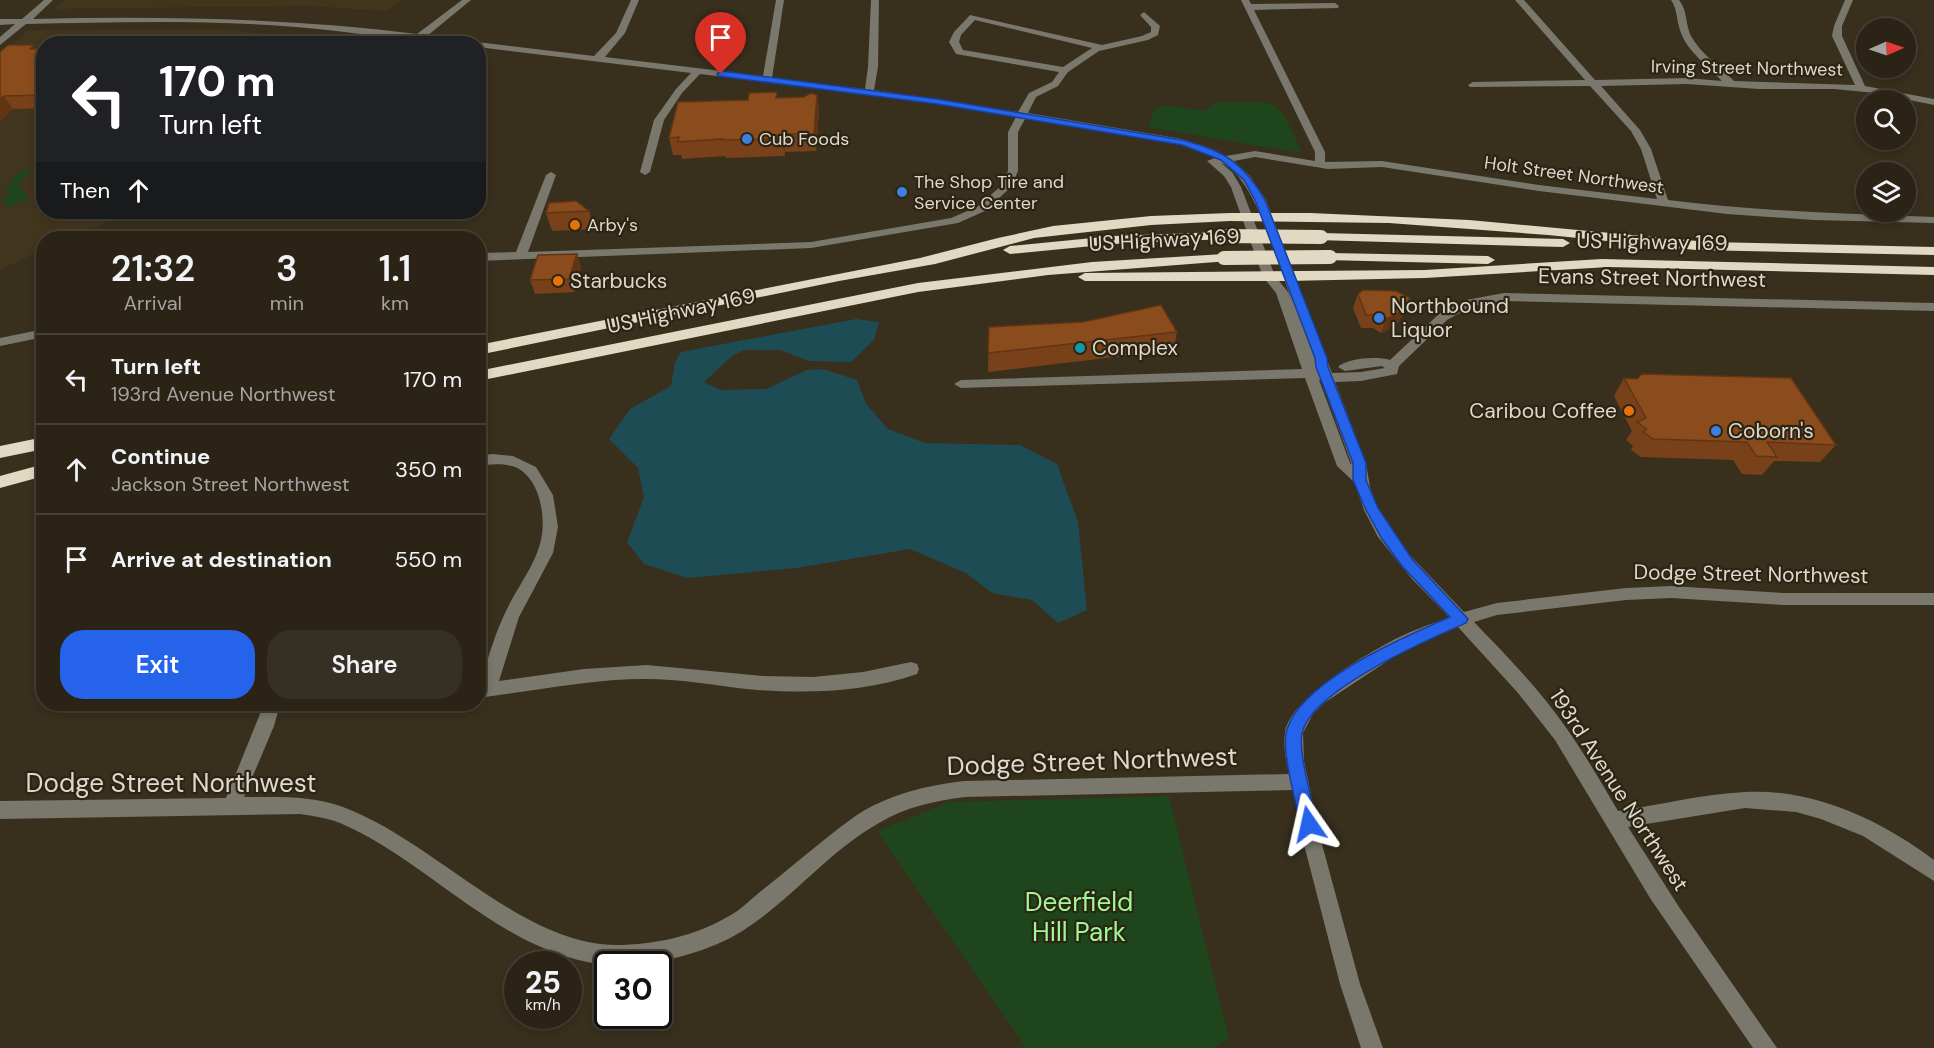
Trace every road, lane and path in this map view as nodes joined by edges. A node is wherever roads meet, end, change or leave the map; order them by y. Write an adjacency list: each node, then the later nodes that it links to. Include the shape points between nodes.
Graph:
1 (49, 0): 12 (street)
2 (467, 0): 15 (street)
3 (635, 0): 19 (street, via 621,34)
4 (780, 0): 22 (street)
5 (875, 0): 27 (street)
6 (1519, 0): 23 (street)
7 (1675, 0): 24 (street, via 1683,11 1684,30 1690,40)
8 (1848, 0): 26 (street, via 1837,36)
9 (1247, 4): 10 (street); 31 (street, via 1320,152)
10 (1335, 6)
11 (1144, 15): 18 (street, via 1156,26 1155,33)
12 (23, 21): 13 (street); 14 (street, via 244,21); 16 (street)
13 (0, 22)
14 (410, 36)
15 (420, 36)
16 (0, 42)
17 (486, 45): 19 (street)
18 (1100, 47): 20 (street); 20 (street, via 973,17 954,42 959,52)
19 (596, 58): 21 (street)
20 (1065, 70): 29 (street, via 1055,84 1032,95)
21 (698, 71): 22 (street); 32 (street, via 658,120)
22 (767, 79): 27 (street)
23 (1593, 82): 24 (street, Irving Street Northwest); 25 (street, Irving Street Northwest); 34 (street, via 1641,140)
24 (1731, 84): 26 (street, Irving Street Northwest)
25 (1473, 85)
26 (1861, 88): 28 (street, Irving Street Northwest)
27 (869, 92): 29 (street)
28 (1934, 102)
29 (1020, 118): 30 (street, via 1172,142); 40 (street, via 1012,132 1013,171 1006,187 981,209 945,223 811,244)
30 (1218, 160): 31 (street, Holt Street Northwest, via 1255,154); 35 (street, 193rd Avenue Northwest, via 1248,178); 36 (street, 193rd Avenue Northwest, via 1233,181)
31 (1320, 165): 34 (street, Holt Street Northwest, via 1390,165)
32 (645, 172)
33 (551, 175): 40 (street)
34 (1664, 204): 37 (street, Holt Street Northwest, via 1781,215)
35 (1266, 216): 36 (highway); 38 (highway, via 1534,229); 46 (street, 193rd Avenue Northwest)
36 (1247, 217): 42 (highway, via 1071,228); 45 (street, 193rd Avenue Northwest)
37 (1934, 220)
38 (1707, 246): 39 (highway, US Highway 169); 42 (highway, US Highway 169, bridge, via 1221,236 1082,242)
39 (1934, 251)
40 (521, 255): 41 (street)
41 (486, 257)
42 (925, 261): 51 (highway, US Highway 169)
43 (1612, 263): 44 (highway, US Highway 169); 46 (highway, via 1498,271); 47 (highway, US Highway 169, bridge, via 1224,258 1090,265)
44 (1934, 271)
45 (1269, 277): 46 (highway); 47 (highway, via 1040,278); 52 (street, 193rd Avenue Northwest, via 1282,292)
46 (1288, 277): 52 (street, 193rd Avenue Northwest, via 1321,358)
47 (931, 285): 53 (highway, US Highway 169)
48 (1934, 307): 52 (street, Evans Street Northwest, via 1504,297 1470,303 1443,317 1392,365 1392,371)
49 (36, 335): 50 (street)
50 (0, 342)
51 (486, 348)
52 (1319, 373): 54 (street, Evans Street Northwest); 63 (street, 193rd Avenue Northwest, via 1344,466 1360,480 1371,508 1396,548)
53 (486, 374)
54 (961, 384)
55 (36, 443): 56 (highway)
56 (0, 450)
57 (486, 460): 65 (street, via 514,461 531,471 545,497 551,520 548,545 509,623)
58 (36, 467): 60 (highway)
59 (36, 472): 61 (highway)
60 (0, 474)
61 (0, 482)
62 (1934, 599): 63 (street, Dodge Street Northwest, via 1783,599 1648,593 1497,609)
63 (1461, 619): 68 (street, Dodge Street Northwest, via 1395,647 1306,709 1294,732); 71 (street, 193rd Avenue Northwest, via 1506,666 1556,728)
64 (911, 669): 66 (street, via 818,685 644,672)
65 (486, 683)
66 (486, 691)
67 (270, 711): 69 (street)
68 (1300, 782): 69 (street, Dodge Street Northwest, via 965,789 918,797 861,823 737,923 671,950 626,955 581,951 540,936 378,833 340,814 300,806); 73 (street, Dodge Street Northwest, via 1350,984)
69 (232, 805): 70 (street, Dodge Street Northwest)
70 (0, 810)
71 (1613, 821): 72 (street, via 1747,800 1787,803 1830,814 1875,832); 74 (street, 193rd Avenue Northwest)
72 (1934, 872)
73 (1372, 1048)
74 (1766, 1048)

